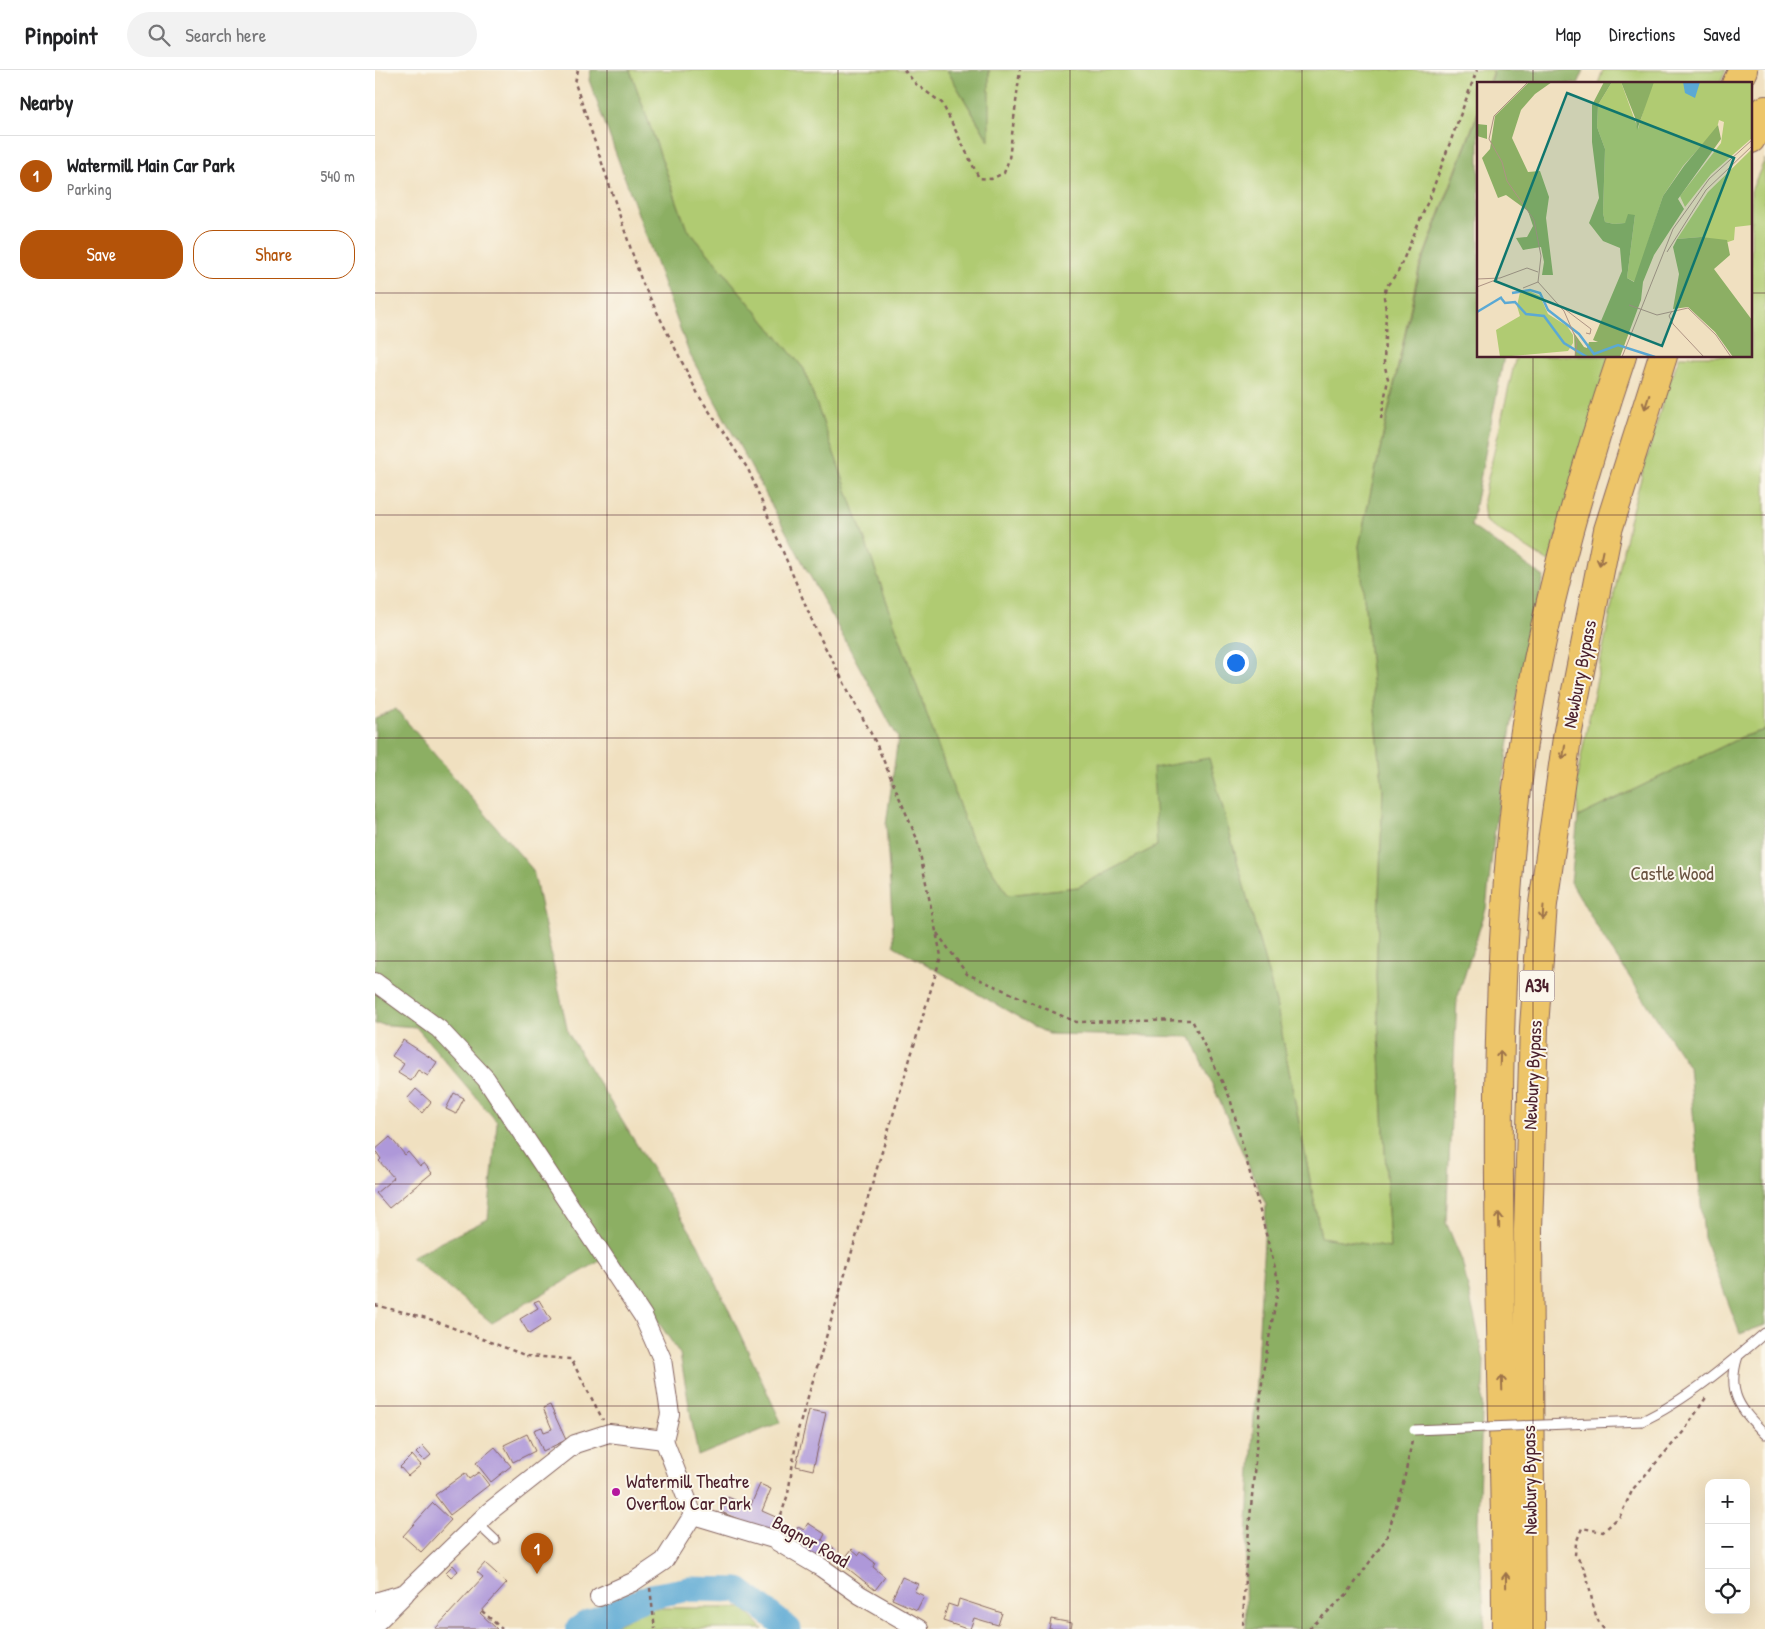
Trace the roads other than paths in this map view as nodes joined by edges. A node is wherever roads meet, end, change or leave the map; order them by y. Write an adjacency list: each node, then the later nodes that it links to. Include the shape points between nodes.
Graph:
1 (1743, 70): 2 (highway)
2 (1737, 82)
3 (1765, 110): 4 (highway)
4 (1753, 135)
5 (1621, 358): 22 (highway, Newbury Bypass / A34, one-way to 5, via 1499,1116 1501,1010 1512,843 1521,756 1553,594 1589,460)
6 (1662, 358): 23 (highway, Newbury Bypass / A34, one-way to 23, via 1608,530 1568,731 1543,904 1534,1027 1527,1230)
7 (375, 982): 12 (street, via 439,1029 486,1079 643,1316 662,1359 670,1414)
8 (1765, 1333): 9 (lane)
9 (1738, 1356): 10 (lane, bridge, via 1662,1412 1642,1420); 11 (lane, via 1733,1372 1736,1398 1742,1410)
10 (1414, 1430)
11 (1765, 1434)
12 (664, 1440): 13 (street); 14 (street, via 609,1433 575,1444)
13 (693, 1515): 17 (street, via 664,1561 633,1582); 20 (street, Bagnor Road, via 773,1538)
14 (477, 1522): 15 (lane); 16 (street)
15 (495, 1540)
16 (405, 1593): 18 (street); 19 (street)
17 (599, 1597)
18 (375, 1602)
19 (375, 1624)
20 (918, 1629): 21 (lane)
21 (923, 1629)
22 (1506, 1629)
23 (1531, 1629)

